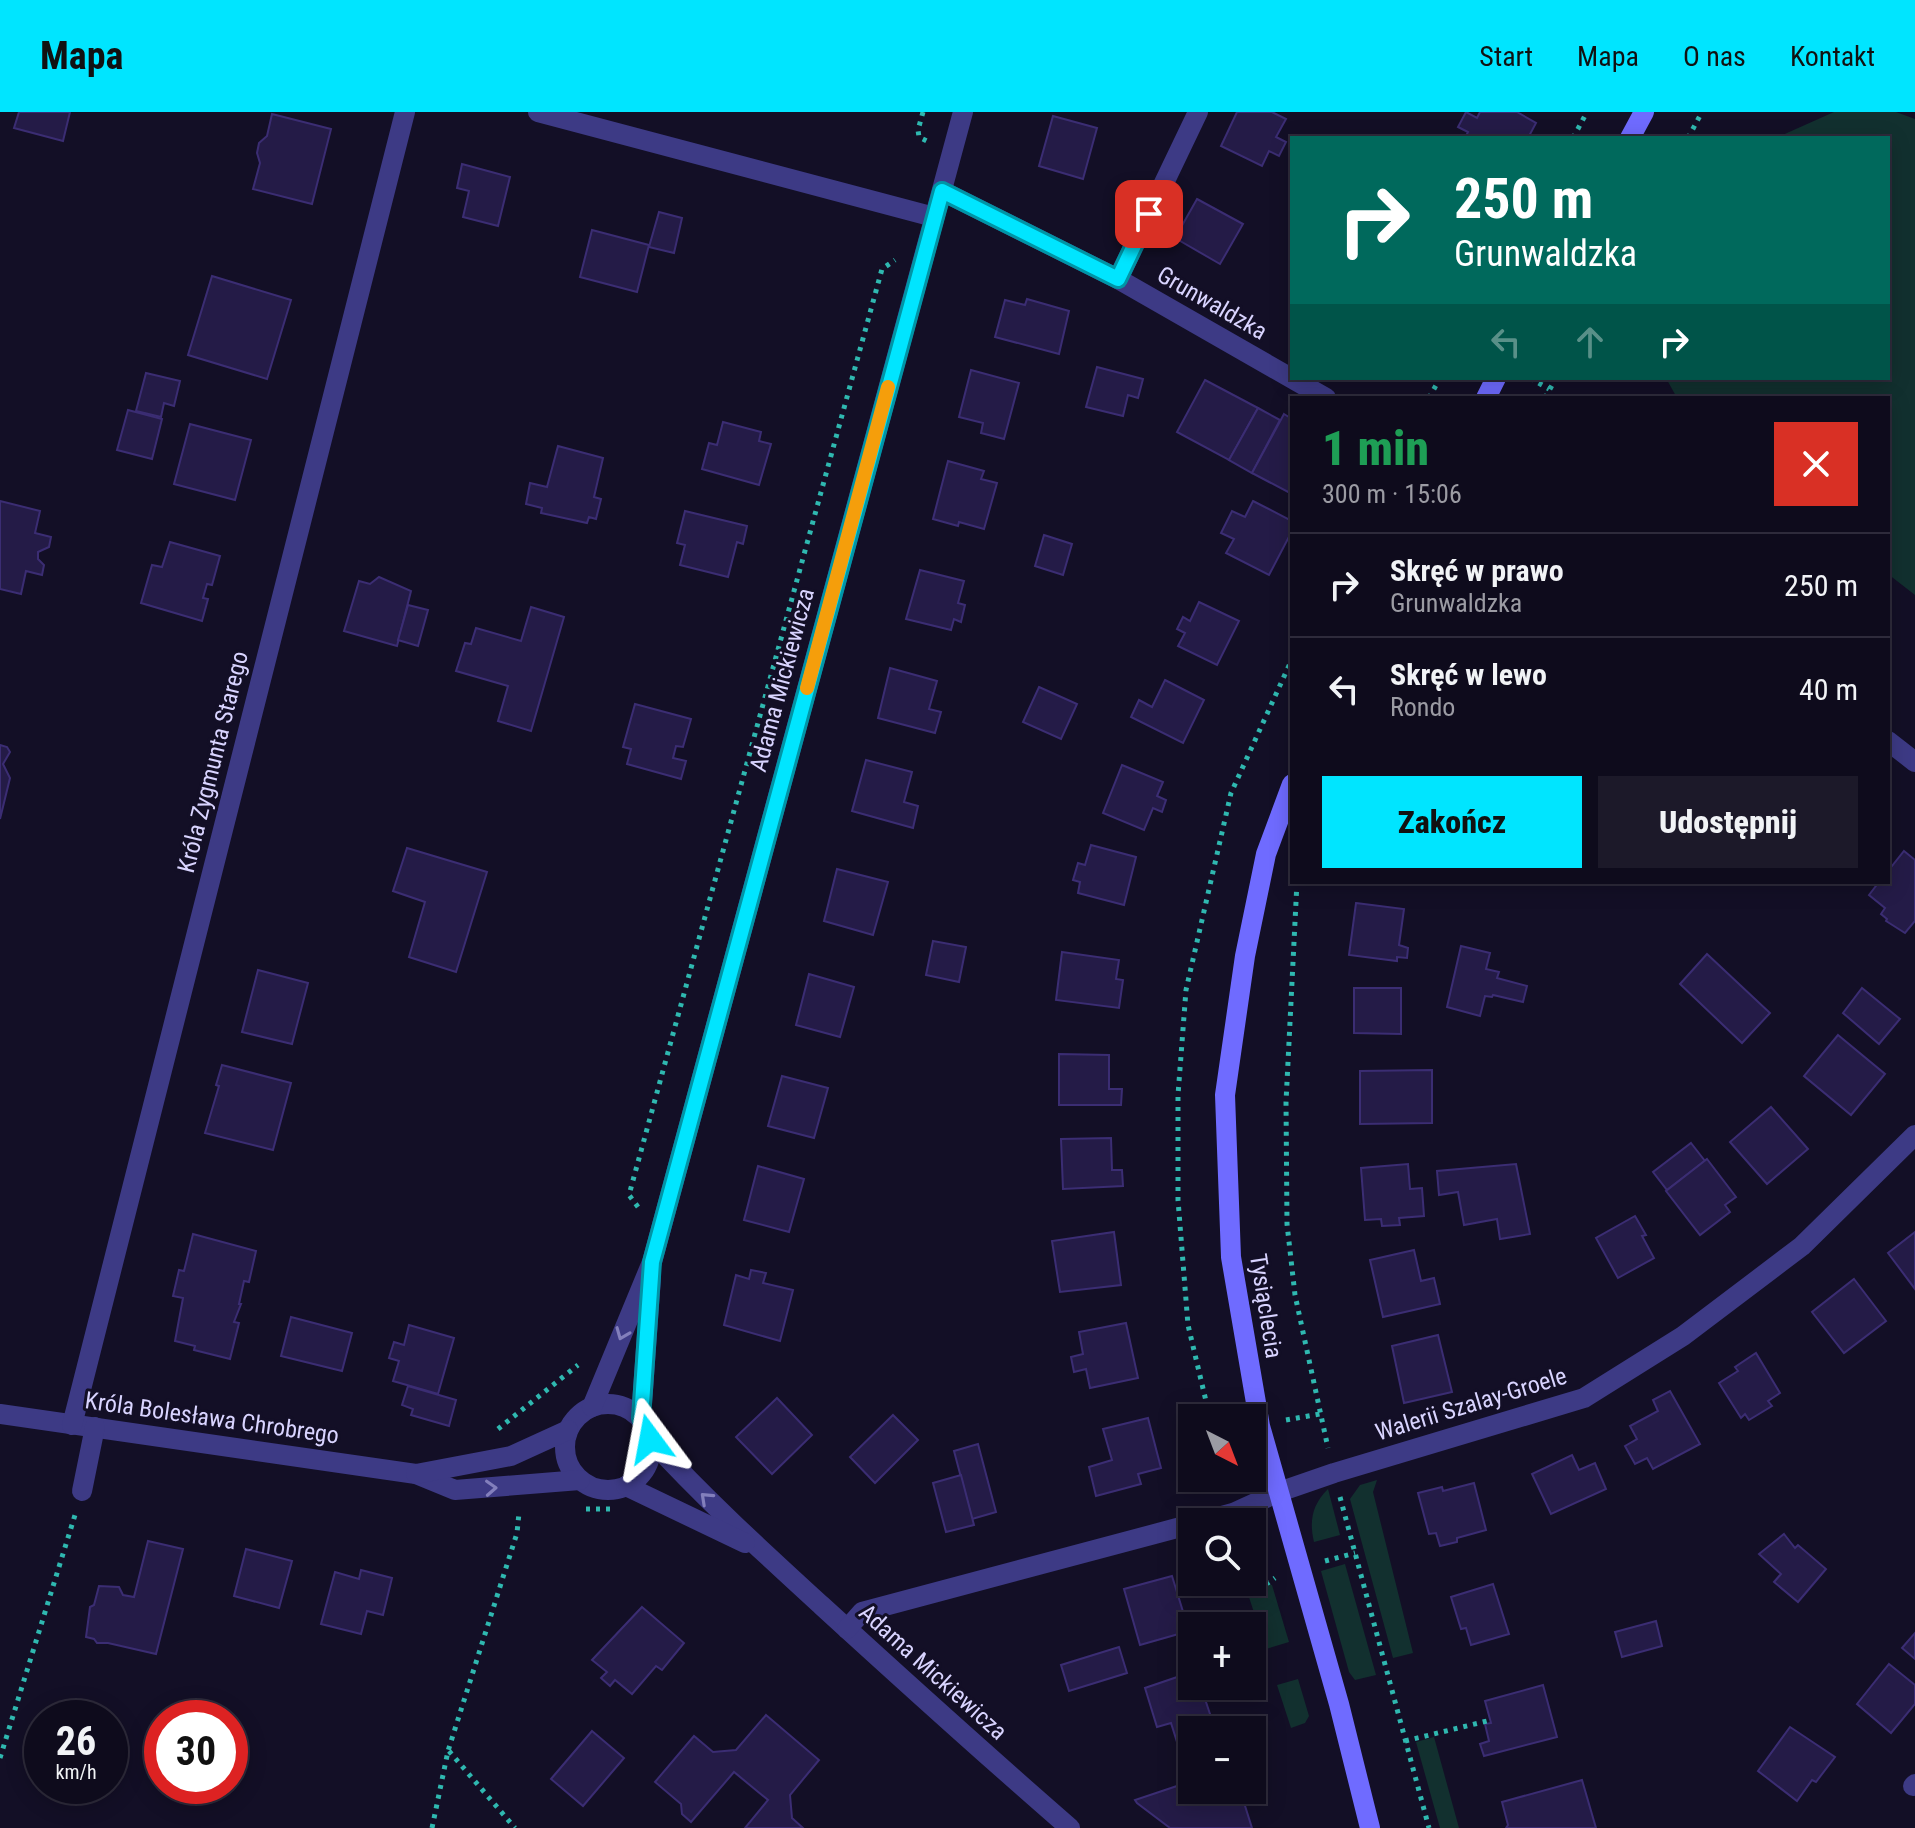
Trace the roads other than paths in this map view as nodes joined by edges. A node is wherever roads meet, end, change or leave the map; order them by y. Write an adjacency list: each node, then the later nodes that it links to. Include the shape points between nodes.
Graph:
1 (405, 112): 21 (street, Króla Zygmunta Starego)
2 (538, 112): 8 (street)
3 (963, 112): 7 (street, Adama Mickiewicza)
4 (1198, 112): 9 (street)
5 (1644, 112): 6 (street)
6 (1631, 136)
7 (942, 191): 8 (street, Adama Mickiewicza); 9 (street, Grunwaldzka)
8 (934, 217): 17 (street, Adama Mickiewicza)
9 (1118, 279): 10 (street, Grunwaldzka)
10 (1290, 377)
11 (1295, 380): 12 (street, Grunwaldzka)
12 (1323, 396)
13 (1890, 743): 14 (street)
14 (1915, 762)
15 (1290, 789): 29 (street, Tysiąclecia, via 1266,854 1225,1095 1231,1257 1260,1426)
16 (1915, 1135): 29 (street, Walerii Szalay-Groele, via 1802,1246 1683,1336 1584,1398)
17 (652, 1262): 18 (street, Adama Mickiewicza, one-way to 18); 20 (street, Adama Mickiewicza)
18 (592, 1407): 20 (street, via 613,1404); 23 (street)
19 (0, 1414): 21 (street, Króla Bolesława Chrobrego)
20 (641, 1418): 24 (street)
21 (72, 1425): 22 (street, Króla Bolesława Chrobrego)
22 (95, 1427): 25 (street, Króla Bolesława Chrobrego); 28 (street)
23 (568, 1430): 25 (street, Króla Bolesława Chrobrego, via 511,1456); 26 (street, via 566,1458)
24 (650, 1439): 27 (street, via 645,1469); 32 (street, Adama Mickiewicza, one-way to 24)
25 (416, 1474): 26 (street, Króla Bolesława Chrobrego, one-way to 26, via 455,1490)
26 (580, 1480): 27 (street, via 610,1490)
27 (626, 1486): 32 (street, Adama Mickiewicza)
28 (82, 1491)
29 (1279, 1492): 30 (street, Walerii Szalay-Groele); 35 (street, Tysiąclecia)
30 (1244, 1508)
31 (1178, 1528): 33 (street, via 862,1612)
32 (763, 1552): 33 (street, Adama Mickiewicza)
33 (847, 1629): 34 (street, Adama Mickiewicza)
34 (1070, 1828)
35 (1370, 1828)

